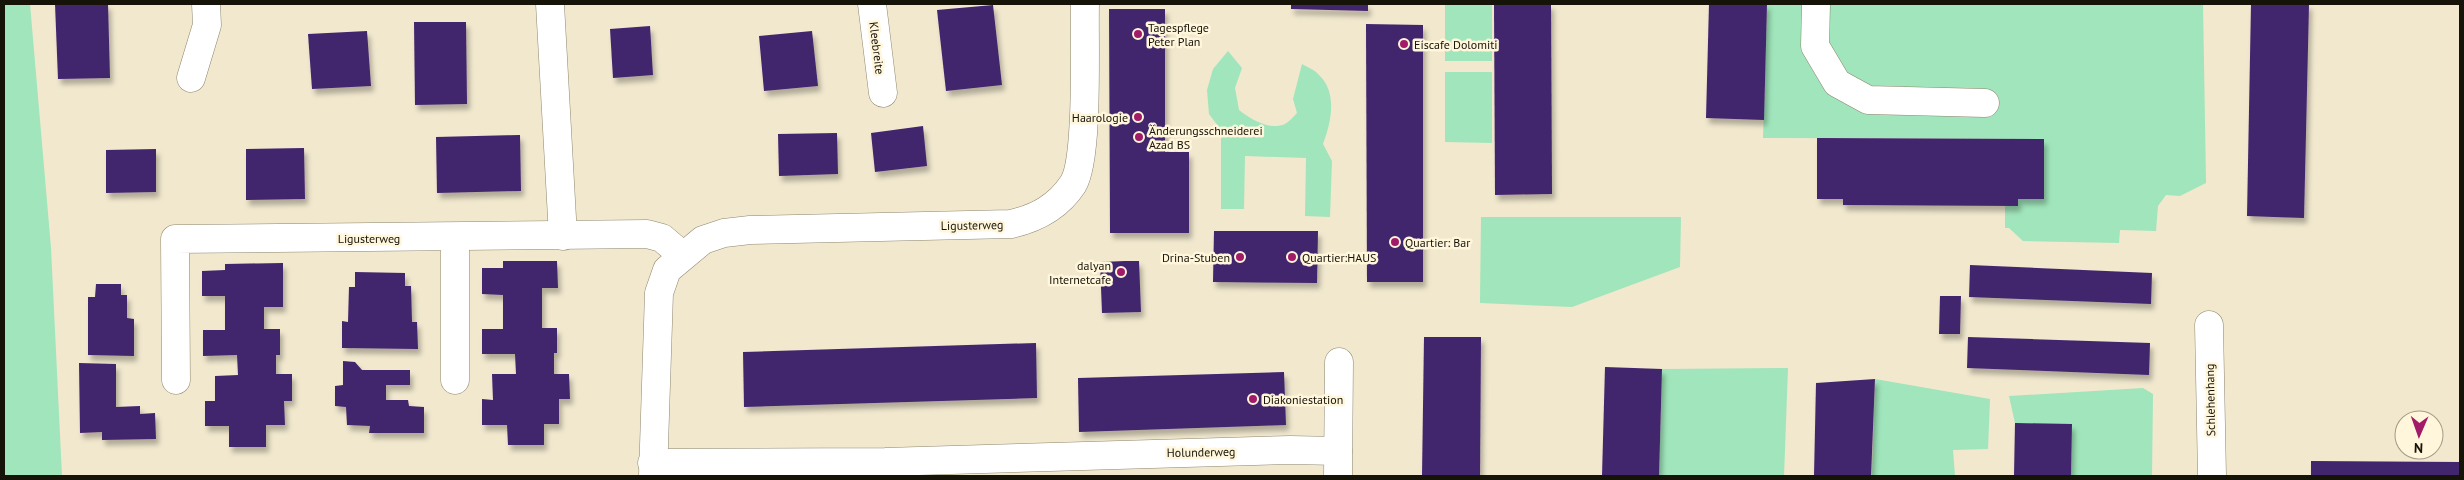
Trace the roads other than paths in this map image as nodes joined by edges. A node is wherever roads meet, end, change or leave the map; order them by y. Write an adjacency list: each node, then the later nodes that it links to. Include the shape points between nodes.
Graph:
1 (206, 4): 6 (street, via 207,25)
2 (550, 4): 9 (street)
3 (872, 4): 7 (street, Kleebreite)
4 (1085, 4): 11 (street, Ligusterweg, via 1081,156 1075,182 1046,213 1011,224 724,233 703,240)
5 (1816, 4): 8 (street, via 1815,46 1837,83 1868,100)
6 (191, 78)
7 (883, 93)
8 (1985, 103)
9 (563, 236): 10 (street, Ligusterweg); 11 (street, Ligusterweg, via 647,234 662,238)
10 (455, 238): 14 (street, Ligusterweg, via 175,239); 15 (street)
11 (682, 255): 18 (street, Ligusterweg, via 666,270 659,292)
12 (2209, 325): 19 (street, Schlehenhang)
13 (1339, 362): 17 (street, Holunderweg)
14 (176, 380)
15 (455, 380)
16 (1064, 456): 17 (street, Holunderweg, via 1290,450); 18 (street, Ligusterweg)
17 (1338, 464)
18 (653, 469)
19 (2212, 476)

